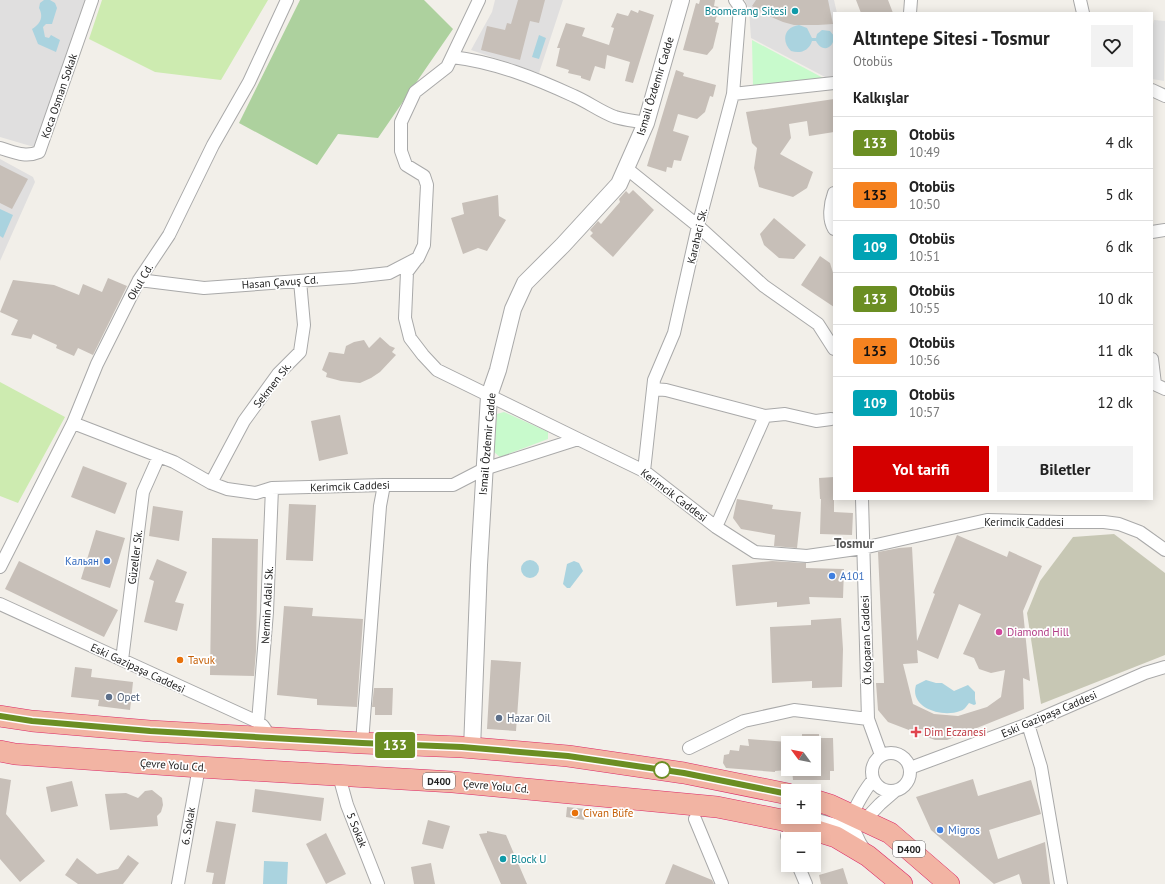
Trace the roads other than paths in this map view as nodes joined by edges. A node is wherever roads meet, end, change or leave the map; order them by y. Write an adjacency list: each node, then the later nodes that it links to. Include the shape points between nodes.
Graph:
1 (92, 0): 16 (street, Koca Osman Sokak, via 39,152 21,155)
2 (286, 0): 24 (street, Okul Cd., via 248,82 213,145 169,235)
3 (479, 0): 10 (street)
4 (681, 0): 15 (street, Ismail Ôzdemir Cadde)
5 (735, 0): 13 (street, Karahaci Sk., via 740,7)
6 (911, 0): 8 (street)
7 (1080, 0): 9 (street)
8 (910, 12)
9 (1082, 12)
10 (452, 57): 15 (street, via 501,66 576,97 615,117); 23 (street, via 448,66 414,92 401,122 401,151 406,165 424,176 427,185 424,245)
11 (833, 82): 13 (street)
12 (1153, 90): 14 (street)
13 (733, 94): 19 (street, Karahaci Sk.)
14 (1165, 96)
15 (646, 123): 17 (street, Ismail Ôzdemir Cadde)
16 (0, 148)
17 (626, 168): 19 (street); 30 (street, Ismail Ôzdemir Cadde, via 619,184 525,283 513,309)
18 (833, 196): 20 (street)
19 (698, 226): 26 (street, via 764,286 818,324); 29 (street, Karahaci Sk., via 674,332 654,380)
20 (833, 227)
21 (1165, 230): 22 (street)
22 (1153, 232)
23 (418, 258): 25 (street, Hasan Çavuş Cd., via 389,273); 30 (street, via 407,272 405,318 410,338 437,370)
24 (139, 280): 25 (street, Hasan Çavuş Cd., via 204,288); 33 (street, Okul Cd., via 97,364)
25 (300, 281): 38 (street, Sekmen Sk., via 304,325 300,352 278,374 244,421)
26 (833, 347)
27 (1153, 364): 28 (street)
28 (1157, 386)
29 (653, 389): 31 (street, via 666,390); 37 (street, Karahaci Sk.)
30 (489, 396): 34 (street); 36 (street, Ismail Ôzdemir Cadde)
31 (765, 416): 32 (street, via 785,414 816,421); 42 (street)
32 (833, 418)
33 (73, 423): 35 (street, Kerimcik Caddesi); 45 (street, Okul Cd.)
34 (578, 439): 36 (street, Kerimcik Caddesi); 37 (street, Kerimcik Caddesi)
35 (159, 456): 38 (street, Kerimcik Caddesi); 47 (street, Güzeller Sk., via 143,492)
36 (484, 469): 39 (street, Kerimcik Caddesi, via 453,485); 55 (street, Ismail Ôzdemir Cadde)
37 (644, 471): 42 (street, Kerimcik Caddesi)
38 (211, 483): 40 (street, Kerimcik Caddesi, via 227,489 256,493)
39 (384, 484): 40 (street, Kerimcik Caddesi); 53 (street, via 380,506)
40 (272, 488): 52 (street, Nermin Adali Sk.)
41 (862, 500): 43 (street, Ö. Koparan Caddesi)
42 (716, 527): 43 (street, Kerimcik Caddesi, via 755,552 807,556)
43 (863, 548): 44 (street, Kerimcik Caddesi, via 986,520 1119,524 1140,532); 50 (street, Ö. Koparan Caddesi)
44 (1165, 550)
45 (0, 567)
46 (0, 604): 47 (street, Eski Gazipaşa Caddesi)
47 (122, 660): 52 (street, Eski Gazipaşa Caddesi)
48 (1165, 667): 51 (street, Eski Gazipaşa Caddesi, via 1145,673)
49 (0, 716): 52 (highway, via 150,731)
50 (868, 719): 54 (street, via 794,710 744,721); 57 (street, Ö. Koparan Caddesi)
51 (1028, 724): 59 (street, Eski Gazipaşa Caddesi); 78 (street, via 1041,767)
52 (265, 730): 53 (highway)
53 (362, 743): 55 (highway)
54 (689, 748)
55 (472, 749): 63 (highway, via 584,759 684,773)
56 (0, 751): 58 (highway, Çevre Yolu Cd. / D400)
57 (881, 755): 59 (street, via 899,754 908,762); 61 (street, via 874,764)
58 (199, 768): 60 (highway, Çevre Yolu Cd. / D400); 72 (street, 6. Sokak)
59 (910, 768): 62 (street, via 906,785)
60 (339, 776): 65 (highway, Çevre Yolu Cd. / D400, via 489,785); 73 (street, 5 Sokak, via 347,805)
61 (873, 780): 62 (street, via 882,790); 69 (street, via 865,791)
62 (895, 791): 69 (street)
63 (781, 793)
64 (821, 802): 69 (highway, D400)
65 (717, 807): 66 (street, via 742,806); 70 (highway, Çevre Yolu Cd. / D400, via 782,820 831,834)
66 (781, 811)
67 (821, 818): 69 (street)
68 (695, 819): 74 (street)
69 (857, 822): 70 (street, via 857,840); 77 (highway, D400, via 890,833)
70 (868, 856): 76 (highway, Çevre Yolu Cd. / D400)
71 (801, 872): 75 (street)
72 (178, 884)
73 (378, 884)
74 (722, 884)
75 (806, 884)
76 (902, 884)
77 (949, 884)
78 (1061, 884)

